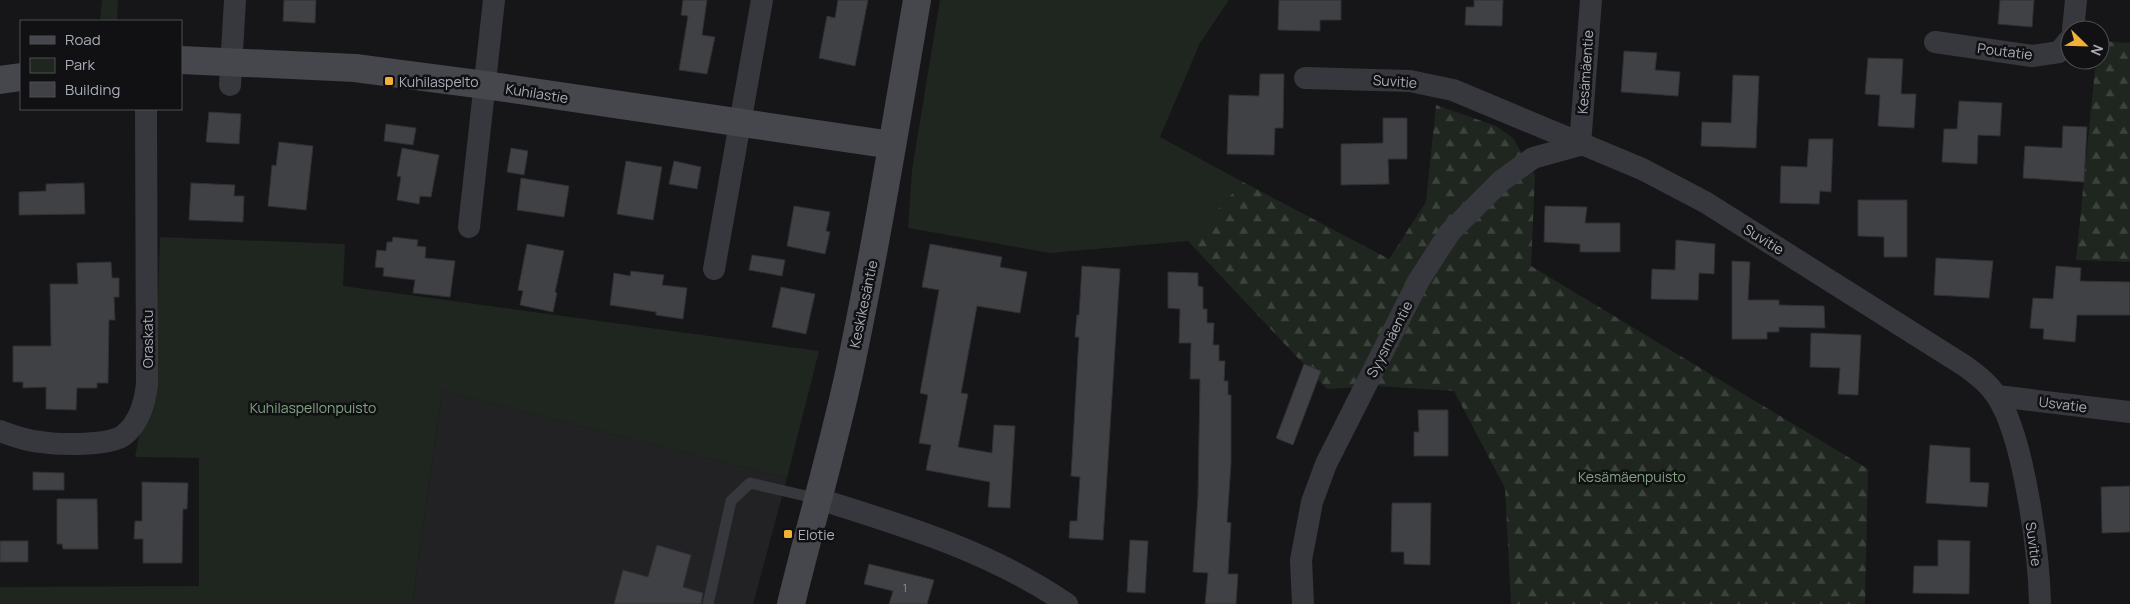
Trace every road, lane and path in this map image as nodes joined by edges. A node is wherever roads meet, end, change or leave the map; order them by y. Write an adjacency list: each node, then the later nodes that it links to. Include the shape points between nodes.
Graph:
1 (235, 0): 11 (street)
2 (494, 0): 15 (street)
3 (762, 0): 17 (street)
4 (917, 0): 18 (street, Keskikesäntie)
5 (1591, 0): 19 (street, Kesämäentie)
6 (2076, 0): 7 (street)
7 (2075, 20)
8 (1935, 42): 9 (street, Poutatie, via 2032,56)
9 (2060, 51)
10 (182, 60): 11 (street, Kuhilastie)
11 (230, 73): 15 (street, Kuhilastie, via 355,68)
12 (20, 77): 14 (street)
13 (1305, 78): 19 (street, Suvitie, via 1410,81 1434,85 1474,98)
14 (0, 80)
15 (485, 85): 17 (street, Kuhilastie); 20 (street)
16 (146, 110): 24 (street, Oraskatu, via 147,384 141,412 134,426 110,442 41,442)
17 (740, 123): 18 (street, Kuhilastie); 21 (street)
18 (892, 145): 25 (street, Keskikesäntie, via 874,253)
19 (1580, 145): 22 (street, Suvitie, via 1642,169 1705,202 1966,366); 29 (street, Syysmäentie, via 1533,158 1501,181 1450,232 1419,280 1337,442 1312,502 1301,560)
20 (469, 227)
21 (714, 269)
22 (1997, 396): 23 (street, Usvatie); 30 (street, Suvitie, via 2013,438 2028,497)
23 (2130, 412)
24 (0, 431)
25 (819, 499): 26 (lane, via 750,483 730,501); 27 (street, Keskikesäntie); 28 (street, via 977,554)
26 (708, 604)
27 (791, 604)
28 (1067, 604)
29 (1303, 604)
30 (2040, 604)

